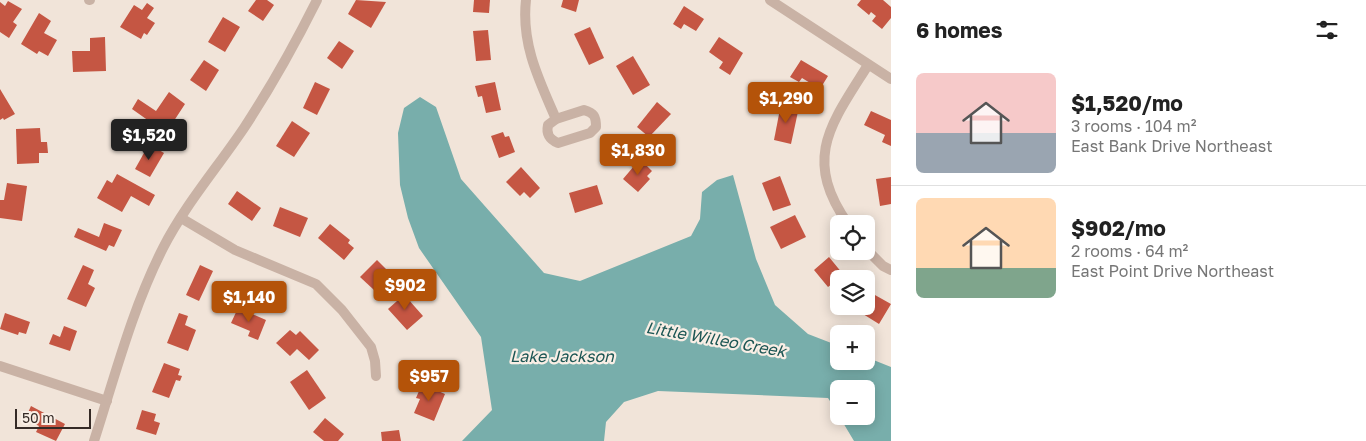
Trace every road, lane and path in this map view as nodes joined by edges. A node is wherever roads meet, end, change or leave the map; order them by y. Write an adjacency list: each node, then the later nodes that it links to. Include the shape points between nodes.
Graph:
1 (318, 0): 8 (street, via 243,129)
2 (526, 0): 6 (street, via 527,37 536,76)
3 (770, 0): 4 (street)
4 (868, 65): 5 (street); 7 (street, via 830,128 824,153 827,184)
5 (891, 79)
6 (556, 119): 6 (street, via 547,130 551,140 558,143 590,133 596,127 596,117 584,110)
7 (842, 215)
8 (181, 218): 12 (street, via 235,250 316,284 371,347); 13 (street, via 140,298)
9 (875, 258): 10 (street)
10 (891, 270)
11 (0, 366): 13 (street)
12 (376, 376)
13 (107, 401): 14 (street)
14 (94, 441)

